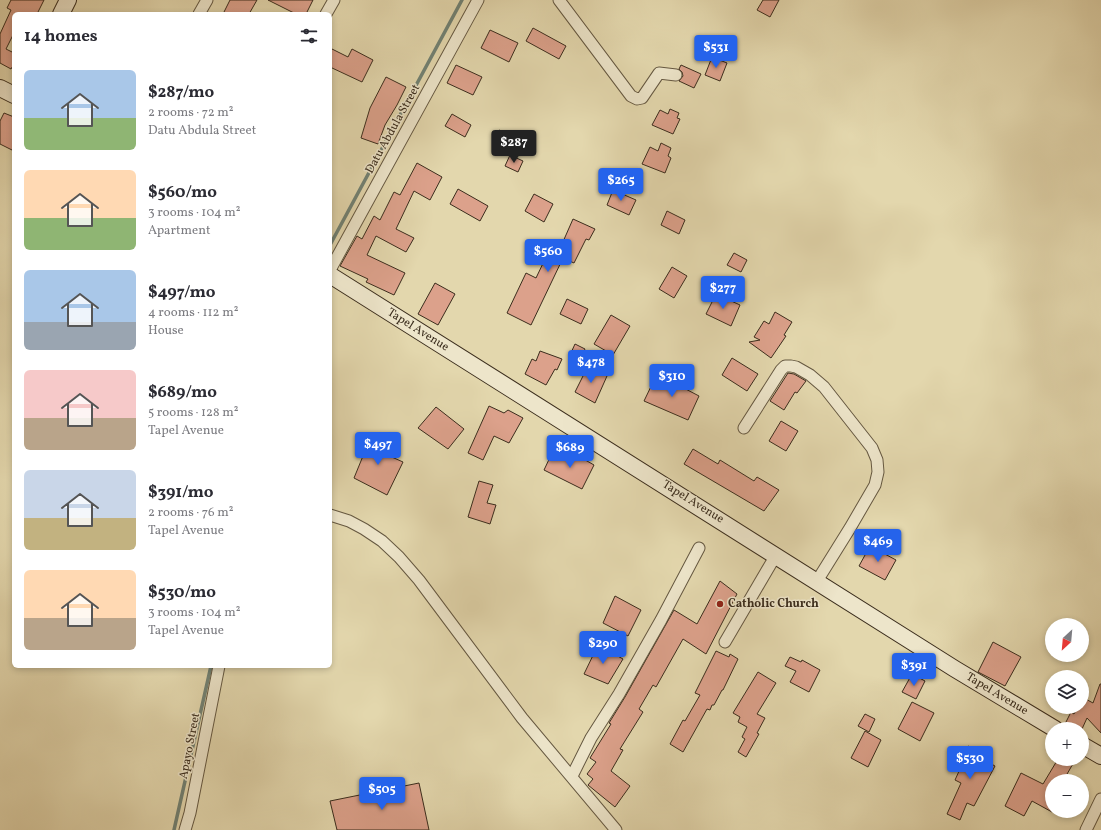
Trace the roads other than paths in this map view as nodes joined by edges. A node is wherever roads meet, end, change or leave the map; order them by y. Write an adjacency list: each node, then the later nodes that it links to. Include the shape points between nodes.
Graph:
1 (68, 0): 6 (street)
2 (207, 0): 7 (street)
3 (334, 0): 8 (street)
4 (478, 0): 12 (street, Datu Abdula Street)
5 (559, 0): 9 (street, via 631,96 642,98 659,74)
6 (61, 12)
7 (200, 12)
8 (327, 12)
9 (676, 75)
10 (0, 88): 11 (street)
11 (12, 94)
12 (332, 266)
13 (332, 276): 17 (street, Tapel Avenue)
14 (744, 428): 18 (street, via 781,370 785,366 791,366 810,375 824,387 872,448 878,472 875,485)
15 (332, 516): 24 (street, via 349,521 382,540 399,558 419,580 522,718)
16 (699, 548): 24 (street)
17 (776, 555): 18 (street, Tapel Avenue); 19 (street)
18 (817, 581): 21 (street, Tapel Avenue)
19 (725, 642)
20 (219, 668): 26 (street, Apayo Street)
21 (1045, 723)
22 (1089, 749): 23 (street)
23 (1101, 756)
24 (572, 776): 27 (street)
25 (1101, 799): 28 (street)
26 (185, 830)
27 (616, 830)
28 (1086, 830)

